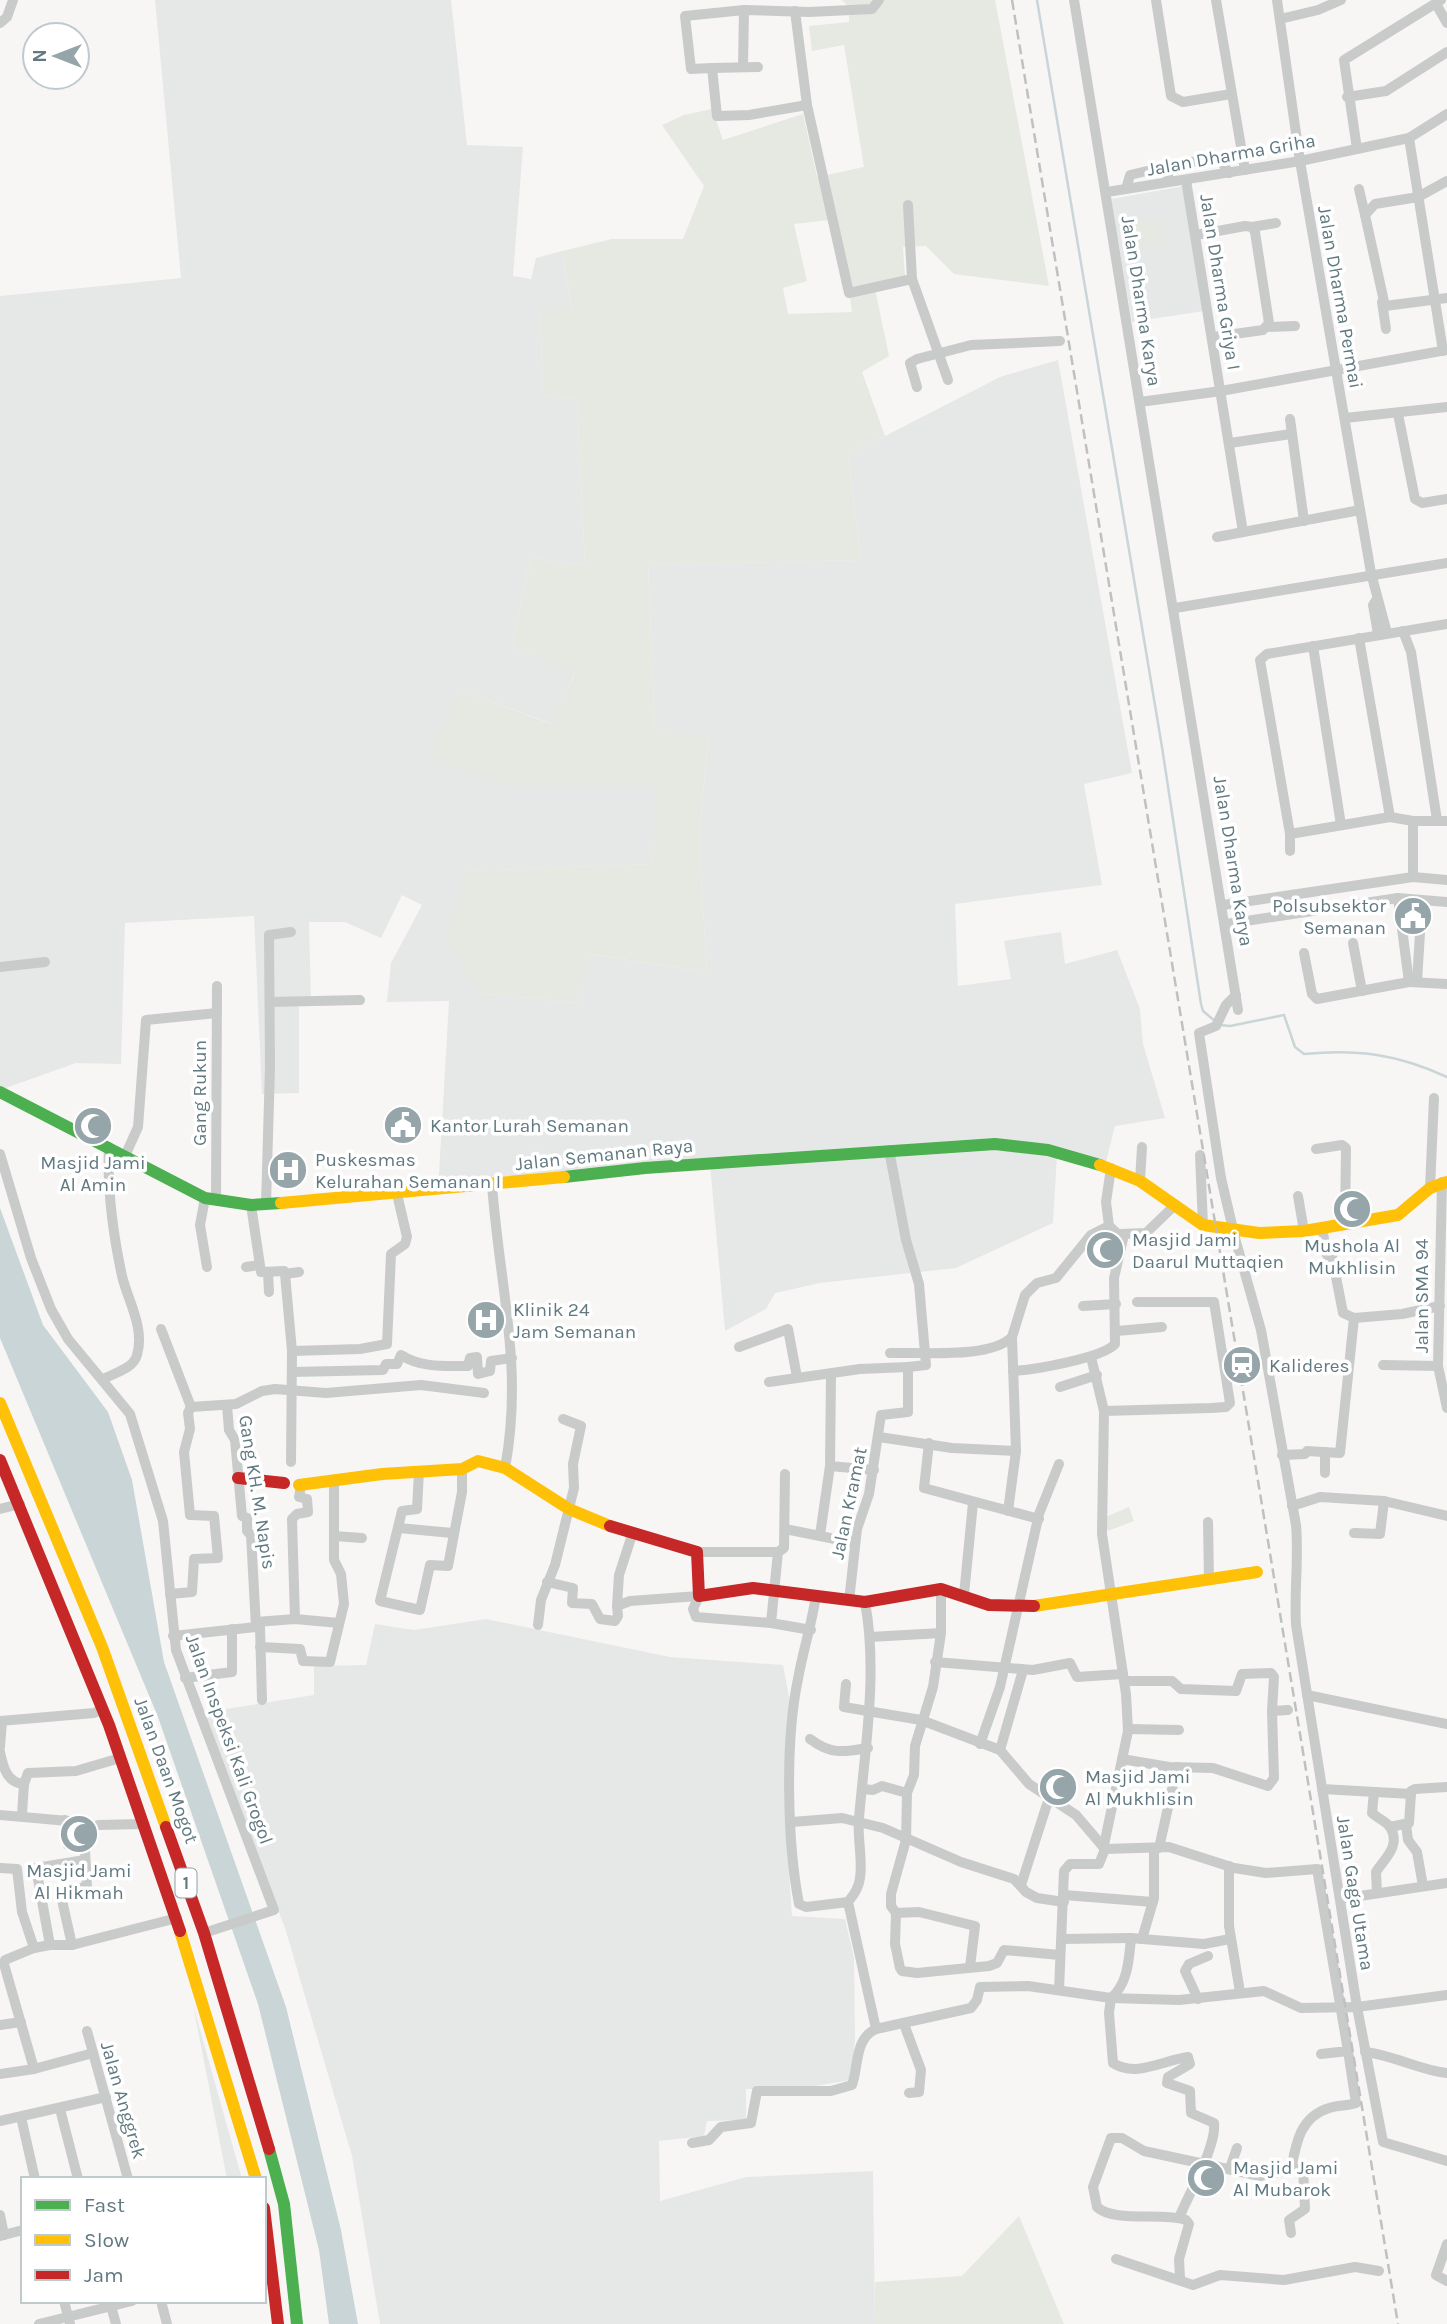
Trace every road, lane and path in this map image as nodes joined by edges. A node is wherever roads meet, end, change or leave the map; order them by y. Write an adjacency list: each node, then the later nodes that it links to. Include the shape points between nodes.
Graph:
1 (13, 0): 14 (street)
2 (718, 0): 12 (street)
3 (879, 0): 11 (street, via 872,9)
4 (1074, 0): 35 (street, Jalan Dharma Karya)
5 (1156, 0): 20 (street, via 1171,96 1183,102)
6 (1216, 0): 20 (street)
7 (1277, 0): 13 (street, Jalan Dharma Permai)
8 (1336, 2): 13 (street)
9 (1438, 2): 15 (street); 21 (street, via 1347,55 1342,64)
10 (744, 10): 11 (street); 12 (street); 17 (street)
11 (796, 10): 22 (street)
12 (716, 12): 19 (street, via 685,16 691,69)
13 (1280, 19): 26 (street, Jalan Dharma Permai)
14 (0, 23)
15 (1447, 23)
16 (1447, 52): 21 (street, via 1386,91)
17 (743, 67): 18 (street); 19 (street)
18 (758, 67)
19 (712, 68): 22 (street, via 717,116)
20 (1231, 94): 28 (street)
21 (1348, 97): 25 (street)
22 (807, 105): 42 (street, via 849,293)
23 (1447, 114): 24 (street)
24 (1409, 138): 25 (street, Jalan Dharma Griha); 36 (street)
25 (1357, 149): 26 (street, Jalan Dharma Griha)
26 (1300, 161): 28 (street, Jalan Dharma Griha); 53 (street, Jalan Dharma Permai)
27 (1168, 166): 29 (street, via 1220,158); 32 (street); 33 (street, via 1130,175)
28 (1245, 170): 29 (street, Jalan Dharma Griha)
29 (1228, 173): 30 (street, Jalan Dharma Griha)
30 (1186, 180): 32 (street, Jalan Dharma Griha); 41 (street, Jalan Dharma Griya I)
31 (1447, 181): 36 (street)
32 (1168, 182): 33 (street, Jalan Dharma Griha)
33 (1126, 189): 35 (street, Jalan Dharma Griha)
34 (1359, 189): 38 (street)
35 (1109, 192): 57 (street, Jalan Dharma Karya)
36 (1418, 197): 38 (street, via 1375,204); 44 (street)
37 (908, 205): 42 (street)
38 (1365, 215): 45 (street)
39 (1276, 223): 40 (street)
40 (1252, 227): 41 (street); 47 (street)
41 (1196, 235): 49 (street, Jalan Dharma Griya I)
42 (912, 279): 52 (street)
43 (1447, 298): 44 (street)
44 (1434, 300): 45 (street, via 1391,307); 51 (street)
45 (1382, 302): 48 (street)
46 (1295, 326): 47 (street)
47 (1267, 327): 49 (street)
48 (1386, 329)
49 (1213, 337): 56 (street, Jalan Dharma Griya I)
50 (1060, 341): 52 (street, via 971,345)
51 (1445, 351): 53 (street)
52 (938, 352): 54 (street); 55 (street, via 910,363)
53 (1336, 370): 56 (street); 60 (street, Jalan Dharma Permai)
54 (948, 380)
55 (917, 387)
56 (1221, 391): 57 (street); 63 (street, Jalan Dharma Griya I)
57 (1140, 402): 71 (street, Jalan Dharma Karya)
58 (1447, 407): 59 (street)
59 (1398, 414): 60 (street); 64 (street, via 1415,499 1422,503)
60 (1345, 418): 65 (street, Jalan Dharma Permai)
61 (1290, 419): 62 (street)
62 (1291, 434): 63 (street); 66 (street)
63 (1230, 443): 67 (street, Jalan Dharma Griya I)
64 (1447, 499)
65 (1360, 510): 66 (street); 70 (street, Jalan Dharma Permai)
66 (1304, 521): 67 (street)
67 (1243, 532): 68 (street)
68 (1217, 537)
69 (1447, 563): 70 (street)
70 (1371, 573): 71 (street); 74 (street, Jalan Dharma Permai, via 1377,599 1373,605)
71 (1175, 608): 88 (street, Jalan Dharma Karya)
72 (1447, 624): 73 (street)
73 (1403, 631): 74 (street); 79 (street)
74 (1383, 633): 75 (street)
75 (1359, 638): 76 (street); 77 (street)
76 (1313, 646): 80 (street); 81 (street, via 1266,654 1259,664)
77 (1390, 817): 78 (street); 80 (street)
78 (1413, 821): 79 (street); 83 (street)
79 (1442, 821)
80 (1341, 825): 81 (street)
81 (1290, 834): 82 (street)
82 (1290, 850)
83 (1413, 877): 84 (street); 88 (street)
84 (1447, 880)
85 (1398, 898): 86 (street); 89 (street); 95 (street)
86 (1422, 900): 87 (street); 95 (street)
87 (1447, 902)
88 (1223, 905): 89 (street, Jalan Dharma Karya)
89 (1226, 924): 99 (street, Jalan Dharma Karya)
90 (291, 932): 101 (street, via 269,935)
91 (1353, 943): 98 (street)
92 (1304, 953): 98 (street, via 1313,997)
93 (45, 962): 94 (street)
94 (0, 967)
95 (1413, 982): 96 (street); 98 (street)
96 (1447, 984)
97 (217, 986): 103 (street, Gang Rukun)
98 (1362, 991)
99 (1236, 995): 102 (street, Jalan Dharma Karya); 127 (street, Jalan Gaga Utama, via 1217,1024 1199,1033)
100 (360, 1000): 101 (street)
101 (271, 1002): 121 (street)
102 (1238, 1010)
103 (217, 1013): 112 (street, via 146,1020 138,1127); 120 (street, Gang Rukun)
104 (0, 1092): 106 (main road, Jalan Semanan Raya)
105 (1434, 1098): 117 (street)
106 (108, 1147): 112 (main road, Jalan Semanan Raya); 161 (street, via 108,1192 123,1277 137,1322 138,1353 134,1364)
107 (1142, 1147): 114 (street)
108 (1316, 1149): 124 (street, via 1346,1148)
109 (889, 1150): 113 (main road, Jalan Semanan Raya, via 995,1144 1055,1151); 116 (main road, Jalan Semanan Raya); 149 (street, via 919,1284)
110 (0, 1154): 161 (street, Jalan Inspeksi Kali Grogol, via 51,1309 68,1339)
111 (1200, 1155): 125 (street)
112 (125, 1156): 120 (main road, Jalan Semanan Raya)
113 (1111, 1168): 114 (main road, Jalan Semanan Raya); 126 (street, via 1106,1202)
114 (1140, 1181): 123 (main road, Jalan Semanan Raya)
115 (1445, 1182): 117 (main road, Jalan Semanan Raya); 141 (street, Jalan SMA 94, via 1439,1241)
116 (492, 1184): 118 (main road, Jalan Semanan Raya); 152 (street)
117 (1430, 1188): 124 (main road, Jalan Semanan Raya, via 1398,1215)
118 (397, 1194): 121 (main road, Jalan Semanan Raya); 148 (street, via 407,1237 391,1254 387,1344)
119 (1298, 1196): 129 (street)
120 (211, 1199): 122 (main road, Jalan Semanan Raya); 132 (street, Gang Rukun, via 200,1225)
121 (266, 1204): 122 (main road, Jalan Semanan Raya)
122 (251, 1205): 131 (street)
123 (1174, 1206): 125 (main road, Jalan Semanan Raya); 130 (street, via 1146,1233)
124 (1345, 1224): 128 (main road, Jalan Semanan Raya)
125 (1203, 1225): 127 (main road, Jalan Semanan Raya)
126 (1109, 1227): 130 (street); 146 (street, via 1091,1235 1056,1278 1028,1290)
127 (1232, 1228): 129 (main road, Jalan Semanan Raya, via 1259,1233); 177 (street, Jalan Gaga Utama, via 1261,1330)
128 (1322, 1228): 129 (main road, Jalan Semanan Raya); 142 (street, via 1343,1313)
129 (1304, 1231)
130 (1121, 1234): 139 (street, via 1114,1278)
131 (259, 1265): 133 (street); 135 (street, via 261,1272)
132 (208, 1267)
133 (246, 1267)
134 (299, 1272): 136 (street)
135 (268, 1273): 136 (street); 137 (street)
136 (285, 1274): 148 (street)
137 (269, 1292)
138 (1137, 1302): 170 (street, via 1214,1302 1228,1406)
139 (1116, 1304): 140 (street); 145 (street)
140 (1083, 1306)
141 (1440, 1306): 142 (street); 154 (street, Jalan SMA 94)
142 (1354, 1318): 176 (street, via 1340,1453)
143 (1162, 1327): 145 (street)
144 (160, 1329): 168 (street)
145 (1117, 1331): 151 (street, via 1113,1347)
146 (1012, 1337): 149 (street, via 988,1350); 156 (street)
147 (739, 1347): 160 (street, via 788,1329)
148 (292, 1351): 157 (street)
149 (926, 1352): 150 (street); 155 (street, via 925,1367)
150 (890, 1353)
151 (1091, 1357): 156 (street, via 1051,1363 1041,1370); 159 (street)
152 (512, 1358): 157 (street, via 491,1361 490,1371 478,1374 477,1357 470,1358 468,1366 413,1363 401,1355 397,1364 386,1364 383,1370); 183 (street, via 515,1402)
153 (1383, 1365): 154 (street)
154 (1438, 1366): 169 (street, Jalan SMA 94)
155 (908, 1367): 158 (street); 173 (street, Jalan Kramat, via 908,1412 883,1414)
156 (1013, 1371): 175 (street)
157 (292, 1372): 164 (street)
158 (831, 1375): 160 (street); 182 (street)
159 (1097, 1375): 163 (street); 170 (street)
160 (797, 1377): 162 (street)
161 (103, 1379): 219 (street, Jalan Inspeksi Kali Grogol, via 130,1414 151,1477 163,1521)
162 (768, 1382)
163 (1060, 1387)
164 (292, 1391): 165 (street, via 326,1394 421,1385); 167 (street, via 262,1391); 180 (street)
165 (484, 1393)
166 (0, 1403): 178 (main road, Jalan Daan Mogot / 1)
167 (227, 1405): 168 (street); 189 (street, Gang KH. M. Napis)
168 (191, 1407): 219 (street, via 184,1452 190,1515 214,1516 218,1558 194,1559 192,1592)
169 (1447, 1408)
170 (1104, 1411): 222 (street, via 1101,1514)
171 (563, 1419): 198 (street, via 581,1426)
172 (0, 1422): 178 (main road)
173 (879, 1437): 174 (street); 185 (street, Jalan Kramat)
174 (929, 1443): 175 (street); 194 (street, via 924,1488)
175 (1016, 1451): 199 (street)
176 (1325, 1452): 177 (street); 187 (street)
177 (1282, 1455): 196 (street, Jalan Gaga Utama)
178 (22, 1458): 238 (main road, Jalan Daan Mogot / 1)
179 (0, 1460): 195 (main road, Jalan Daan Mogot / 1)
180 (291, 1462)
181 (1059, 1464): 201 (street)
182 (830, 1466): 185 (street); 208 (street)
183 (505, 1468): 184 (main road, via 478,1461); 198 (main road)
184 (462, 1469): 186 (main road); 205 (street, via 462,1492)
185 (874, 1470): 211 (street, Jalan Kramat)
186 (419, 1471): 190 (main road); 203 (street, via 417,1509 402,1511)
187 (1325, 1473)
188 (785, 1474): 204 (street)
189 (238, 1478): 191 (main road); 231 (street, Gang KH. M. Napis, via 242,1516 247,1517 251,1535)
190 (334, 1482): 192 (main road); 209 (street)
191 (284, 1483)
192 (300, 1485): 228 (street, via 299,1497 307,1499 308,1512 292,1519)
193 (1384, 1501): 196 (street, via 1320,1497); 200 (street); 206 (street, via 1380,1534)
194 (973, 1503): 199 (street); 221 (street)
195 (20, 1504): 197 (street); 240 (main road, Jalan Daan Mogot / 1)
196 (1292, 1506): 249 (street, Jalan Gaga Utama, via 1298,1551 1296,1625)
197 (0, 1509)
198 (569, 1509): 207 (main road); 216 (street)
199 (1008, 1511): 201 (street)
200 (1447, 1516)
201 (1039, 1519): 227 (street)
202 (1208, 1522): 215 (street)
203 (399, 1528): 205 (street); 205 (street, via 380,1601 420,1610 430,1565 448,1566)
204 (785, 1529): 208 (street); 213 (street, via 785,1548)
205 (452, 1533)
206 (1354, 1533)
207 (632, 1535): 212 (main road); 226 (street, via 619,1575)
208 (820, 1535): 211 (street)
209 (334, 1536): 210 (street); 229 (street, via 344,1604)
210 (362, 1538)
211 (855, 1543): 224 (street, Jalan Kramat)
212 (697, 1552): 213 (street); 223 (main road)
213 (778, 1552): 218 (street)
214 (1256, 1572): 215 (main road)
215 (1209, 1580): 222 (main road)
216 (547, 1582): 226 (street, via 573,1588 572,1603 592,1604 600,1619 615,1621); 232 (street)
217 (942, 1589): 221 (main road); 225 (main road); 235 (street)
218 (774, 1590): 220 (main road); 223 (main road, via 753,1588); 230 (street)
219 (170, 1594): 236 (street, Jalan Inspeksi Kali Grogol)
220 (816, 1595): 224 (main road); 234 (street)
221 (964, 1595): 227 (main road, via 989,1605)
222 (1111, 1595): 227 (main road); 246 (street)
223 (699, 1596): 226 (street); 230 (street, via 696,1617)
224 (849, 1601): 225 (main road)
225 (865, 1602): 237 (street)
226 (617, 1606)
227 (1019, 1607): 242 (street)
228 (295, 1619): 229 (street); 231 (street)
229 (339, 1623): 239 (street, via 328,1663 303,1661 300,1649)
230 (771, 1623): 234 (street)
231 (256, 1624): 233 (street); 239 (street, Gang KH. M. Napis)
232 (538, 1625)
233 (232, 1629): 236 (street); 245 (street, via 232,1672)
234 (811, 1630): 278 (street, via 797,1680 791,1750)
235 (941, 1633): 237 (street); 241 (street)
236 (173, 1636): 245 (street, Jalan Inspeksi Kali Grogol)
237 (870, 1637): 253 (street)
238 (102, 1647): 240 (main road); 244 (main road, Jalan Daan Mogot / 1)
239 (260, 1647): 250 (street, Gang KH. M. Napis)
240 (83, 1657): 247 (main road, Jalan Daan Mogot / 1)
241 (935, 1662): 242 (street); 255 (street, via 933,1687)
242 (1004, 1667): 243 (street); 261 (street)
243 (1023, 1670): 246 (street, via 1070,1663 1077,1677); 264 (street)
244 (111, 1671): 247 (main road); 300 (main road, Jalan Daan Mogot / 1)
245 (185, 1678): 300 (street, Jalan Inspeksi Kali Grogol, via 272,1910)
246 (1124, 1678): 254 (street, via 1172,1681 1183,1689 1236,1691 1241,1674 1271,1674); 258 (street)
247 (92, 1679): 251 (main road, Jalan Daan Mogot / 1)
248 (846, 1684): 253 (street, via 844,1707)
249 (1307, 1695): 257 (street); 270 (street, Jalan Gaga Utama)
250 (262, 1700)
251 (103, 1709): 256 (street); 265 (main road, Jalan Daan Mogot / 1)
252 (1289, 1710): 254 (street)
253 (867, 1711): 255 (street); 262 (street)
254 (1272, 1711): 267 (street, via 1274,1778 1269,1786 1213,1768)
255 (921, 1720): 261 (street); 273 (street)
256 (1, 1721): 263 (street)
257 (1447, 1724)
258 (1128, 1729): 259 (street); 266 (street)
259 (1179, 1730)
260 (810, 1739): 262 (street, via 837,1753)
261 (980, 1744): 264 (street)
262 (868, 1748): 271 (street)
263 (0, 1750): 268 (street, via 6,1775)
264 (999, 1750): 275 (street, via 1029,1784)
265 (120, 1758): 268 (street, via 75,1771 33,1771); 280 (main road, Jalan Daan Mogot / 1)
266 (1122, 1759): 267 (street); 285 (street)
267 (1177, 1767): 286 (street)
268 (24, 1784): 276 (street)
269 (1447, 1787): 274 (street, via 1415,1789)
270 (1322, 1788): 272 (street); 295 (street, Jalan Gaga Utama)
271 (862, 1789): 273 (street, via 882,1786); 279 (street)
272 (1374, 1792): 274 (street); 283 (street, via 1372,1813)
273 (907, 1793): 284 (street)
274 (1412, 1794): 281 (street)
275 (1049, 1798): 285 (street, via 1076,1815); 291 (street)
276 (22, 1814): 277 (street); 287 (street, via 67,1820 68,1845 85,1850)
277 (0, 1815)
278 (792, 1822): 279 (street, via 835,1818); 296 (street, via 799,1904)
279 (859, 1822): 284 (street); 296 (street, via 860,1878)
280 (143, 1824): 282 (street); 299 (main road, Jalan Daan Mogot / 1)
281 (1406, 1824): 283 (street); 292 (street)
282 (98, 1825)
283 (1390, 1827): 293 (street, via 1391,1853 1377,1868)
284 (906, 1840): 291 (street); 298 (street, via 891,1894)
285 (1104, 1847): 286 (street); 294 (street, via 1099,1864 1070,1864 1064,1871)
286 (1157, 1848): 288 (street, via 1169,1847); 297 (street)
287 (85, 1860): 304 (street, via 36,1868); 305 (street, via 87,1887 60,1891)
288 (1229, 1866): 303 (street); 317 (street, via 1266,1873 1317,1869)
289 (0, 1868): 306 (street, via 17,1869 22,1912)
290 (1447, 1882): 292 (street)
291 (1021, 1885): 294 (street, via 1037,1898)
292 (1423, 1886): 293 (street)
293 (1377, 1893): 295 (street)
294 (1064, 1899): 297 (street); 302 (street)
295 (1340, 1899): 316 (street, Jalan Gaga Utama)
296 (848, 1902): 321 (street)
297 (1153, 1902): 301 (street)
298 (896, 1913): 309 (street, via 919,1912 975,1926); 309 (street, via 895,1944 902,1971)
299 (177, 1918): 305 (street); 344 (main road, Jalan Daan Mogot / 1)
300 (207, 1932): 365 (main road, Jalan Daan Mogot / 1, via 284,2204)
301 (1136, 1938): 302 (street); 303 (street, via 1204,1944); 314 (street, via 1125,1977)
302 (1062, 1939): 307 (street)
303 (1230, 1939): 312 (street)
304 (51, 1945): 305 (street); 306 (street)
305 (72, 1945)
306 (34, 1948): 310 (street, via 5,1960)
307 (1060, 1955): 309 (street, via 1004,1951 993,1965); 311 (street)
308 (1208, 1956): 315 (street, via 1189,1964 1185,1971)
309 (970, 1967)
310 (3, 1980): 318 (street)
311 (1059, 1990): 314 (street); 319 (street, via 981,1986 971,2008)
312 (1240, 1992): 315 (street); 317 (street, via 1264,1991 1301,2008)
313 (1447, 1995): 316 (street)
314 (1111, 1998): 315 (street); 337 (street, via 1115,2065 1141,2068 1189,2058 1189,2065 1167,2081 1190,2091 1191,2113 1214,2123)
315 (1198, 1999)
316 (1357, 2007): 317 (street); 324 (street, Jalan Gaga Utama)
317 (1342, 2009): 323 (street)
318 (20, 2022): 320 (street); 327 (street)
319 (904, 2024): 321 (street); 330 (street, via 922,2072 919,2092)
320 (0, 2025)
321 (876, 2029): 335 (street, via 859,2049 855,2078 846,2088 757,2091 751,2123 721,2127 709,2140)
322 (87, 2031): 325 (street, Jalan Anggrek)
323 (1348, 2051): 326 (street); 340 (street, via 1356,2103 1324,2110 1307,2122)
324 (1365, 2052): 328 (street); 338 (street, Jalan Gaga Utama, via 1383,2142)
325 (93, 2053): 327 (street); 331 (street, Jalan Anggrek)
326 (1321, 2054)
327 (34, 2069): 329 (street)
328 (1447, 2073)
329 (0, 2074)
330 (909, 2093)
331 (106, 2097): 332 (street); 343 (street, Jalan Anggrek)
332 (60, 2109): 333 (street); 342 (street)
333 (20, 2117): 334 (street); 341 (street)
334 (0, 2121)
335 (692, 2143)
336 (1237, 2148): 339 (street)
337 (1203, 2161): 339 (street); 346 (street); 346 (street, via 1133,2146 1115,2136 1107,2143 1093,2187 1097,2207 1112,2216)
338 (1447, 2161)
339 (1230, 2168): 340 (street, via 1260,2176)
340 (1291, 2169): 349 (street, via 1305,2167 1305,2209 1289,2220)
341 (35, 2177)
342 (77, 2177)
343 (127, 2177)
344 (255, 2177)
345 (0, 2215): 350 (street)
346 (1179, 2218): 354 (street, via 1189,2224 1179,2259)
347 (266, 2219): 364 (main road)
348 (21, 2231): 350 (street)
349 (1291, 2233)
350 (2, 2236)
351 (1447, 2244): 355 (street, via 1436,2275)
352 (1116, 2259): 354 (street)
353 (1379, 2271): 354 (street, via 1355,2267 1284,2280 1220,2275 1193,2285)
354 (1180, 2278)
355 (1447, 2281)
356 (65, 2303): 360 (street)
357 (124, 2303): 359 (street)
358 (162, 2303): 363 (street)
359 (111, 2306): 360 (street); 362 (street)
360 (69, 2320): 361 (street)
361 (39, 2324)
362 (116, 2324)
363 (167, 2324)
364 (278, 2324)
365 (297, 2324)

